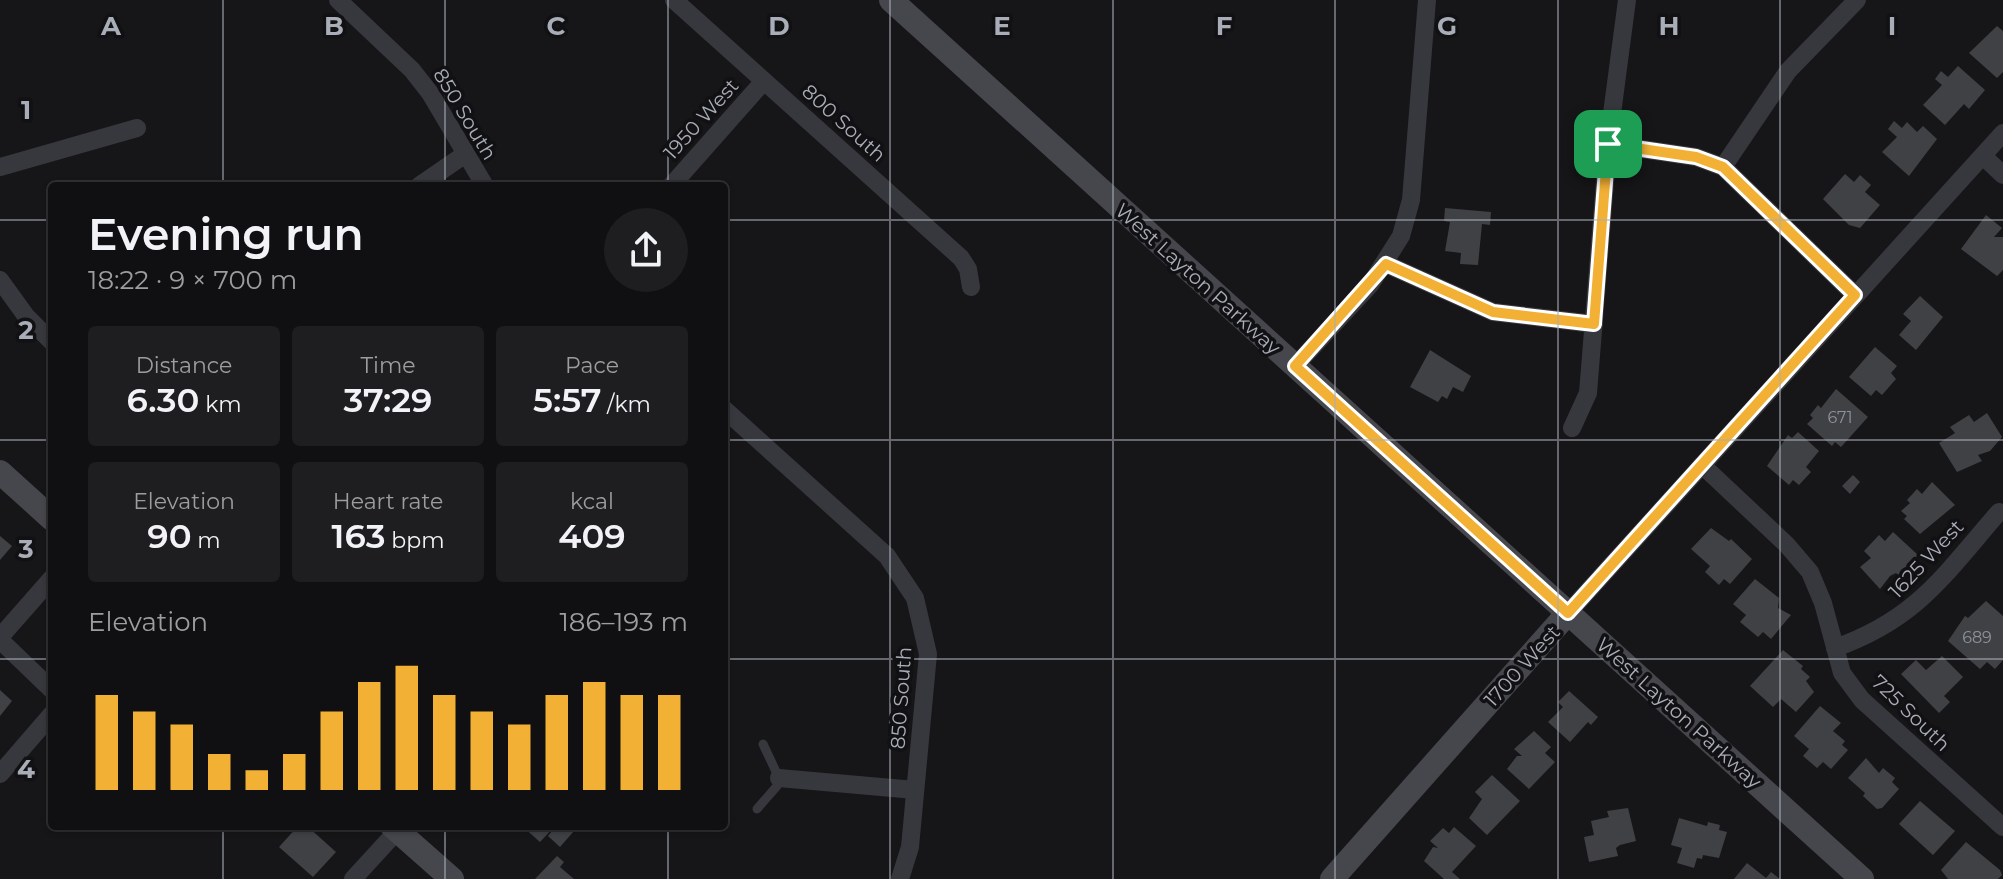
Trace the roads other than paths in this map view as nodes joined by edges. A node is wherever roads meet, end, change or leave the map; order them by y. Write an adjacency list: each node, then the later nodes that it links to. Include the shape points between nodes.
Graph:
1 (338, 0): 11 (street, 850 South, via 412,70 446,117)
2 (674, 0): 7 (street, 800 South)
3 (891, 0): 25 (main road, West Layton Parkway)
4 (1427, 0): 19 (street, via 1411,200)
5 (1627, 0): 10 (street)
6 (1857, 0): 14 (street, via 1788,71)
7 (764, 81): 18 (street, 1950 West); 21 (street, 800 South, via 961,258)
8 (137, 128): 13 (street)
9 (2003, 133): 12 (street, 1700 West)
10 (1608, 144): 14 (street, via 1696,157); 23 (street)
11 (464, 155): 16 (street); 17 (street, 850 South)
12 (1983, 156): 15 (street); 22 (street, 1700 West)
13 (0, 167)
14 (1723, 167): 22 (street)
15 (2003, 175)
16 (425, 182)
17 (482, 182)
18 (675, 182)
19 (1386, 264): 23 (street, via 1493,312); 25 (street)
20 (0, 280): 24 (street)
21 (971, 287)
22 (1855, 295): 28 (street, 1700 West)
23 (1594, 324): 27 (street, via 1588,393)
24 (48, 338)
25 (1295, 366): 33 (main road, West Layton Parkway)
26 (728, 413): 41 (street, 850 South, via 887,556 915,598 928,654)
27 (1572, 428)
28 (1702, 465): 33 (street, 1700 West); 35 (street, 725 South, via 1810,572)
29 (0, 472): 31 (main road)
30 (1999, 512): 35 (street, 1625 West, via 1901,617)
31 (48, 515)
32 (48, 583): 34 (street)
33 (1568, 613): 49 (main road, 1700 West); 50 (main road, West Layton Parkway)
34 (0, 638): 36 (street)
35 (1835, 648): 43 (street, 725 South, via 1842,673 1862,700)
36 (48, 686)
37 (48, 719): 39 (street)
38 (763, 744): 40 (lane)
39 (0, 774)
40 (779, 778): 41 (street); 42 (lane)
41 (915, 790): 48 (street, 850 South, via 910,847)
42 (757, 809)
43 (2003, 827)
44 (393, 830): 46 (street)
45 (397, 830): 47 (main road)
46 (353, 879)
47 (452, 879)
48 (900, 879)
49 (1332, 879)
50 (1862, 879)

